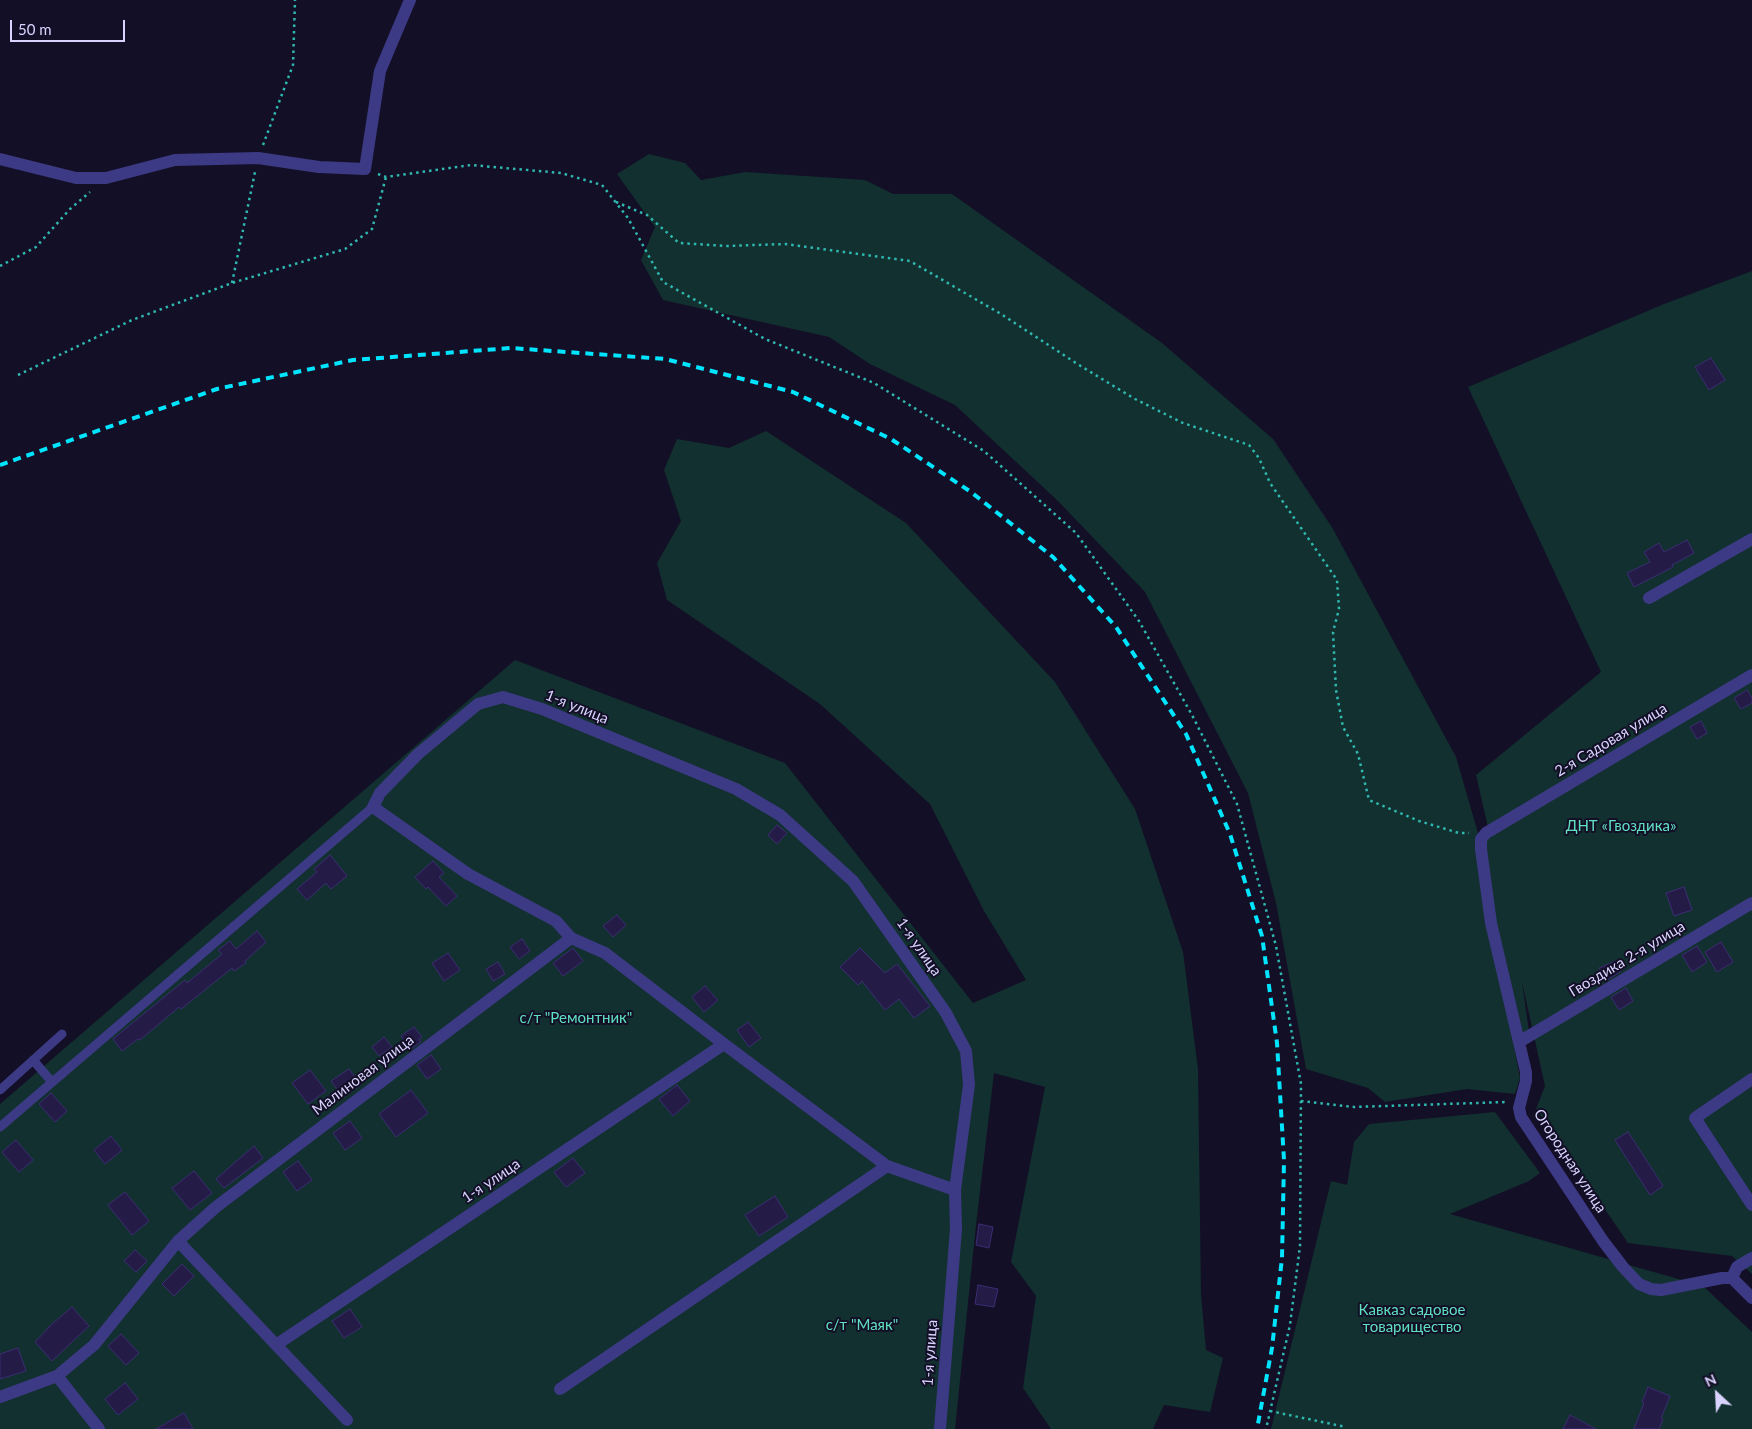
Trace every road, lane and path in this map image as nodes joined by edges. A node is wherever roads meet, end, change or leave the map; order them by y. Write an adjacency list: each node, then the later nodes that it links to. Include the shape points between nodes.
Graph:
1 (295, 0): 3 (path, via 293,65)
2 (410, 0): 5 (street, via 380,71)
3 (258, 158): 5 (street, via 319,167); 7 (street, via 174,160); 10 (path)
4 (0, 159): 7 (street, via 76,178)
5 (365, 169): 6 (path)
6 (386, 177): 8 (path, via 471,165 561,173 602,185); 10 (path, via 372,229 345,250)
7 (106, 178): 9 (path, via 70,209 36,247)
8 (615, 201): 16 (path, via 647,215 679,242 726,246 785,244 910,261 1135,398 1182,423 1249,446 1259,458 1270,483 1336,580 1340,609 1333,632 1336,690 1343,728 1358,754 1369,800 1419,821 1459,833); 26 (path, via 628,218 663,282 765,339 874,383 984,451 1076,533 1139,621 1237,804 1276,946 1301,1084)
9 (0, 266)
10 (232, 284): 11 (path, via 132,320)
11 (18, 375)
12 (1752, 539): 13 (street)
13 (1649, 598)
14 (1752, 675): 16 (street, 2-я Садовая улица)
15 (373, 807): 18 (street, via 468,874 556,920); 24 (lane); 30 (street, 1-я улица, via 380,793 412,761 478,704 503,697 542,709 736,789 780,815 853,881 946,1013 966,1051 968,1085)
16 (1486, 833): 20 (street, Огородная улица, via 1481,839 1481,849 1491,923)
17 (1752, 903): 20 (street, Гвоздика 2-я улица)
18 (571, 938): 21 (street, via 605,953); 32 (street, Малиновая улица, via 216,1207)
19 (62, 1034): 22 (lane)
20 (1519, 1042): 27 (street, Огородная улица, via 1526,1081)
21 (724, 1044): 29 (street); 36 (street, 1-я улица)
22 (33, 1060): 24 (lane); 25 (lane)
23 (1752, 1079): 31 (street, via 1695,1118)
24 (52, 1082): 28 (lane)
25 (0, 1090)
26 (1301, 1101): 27 (path, via 1354,1107); 40 (path, via 1300,1246 1290,1325)
27 (1520, 1102): 34 (street, Огородная улица, via 1521,1117 1603,1241 1639,1284 1661,1290)
28 (0, 1127)
29 (887, 1166): 30 (street); 38 (street)
30 (955, 1190): 44 (street, 1-я улица, via 956,1229)
31 (1752, 1205)
32 (178, 1241): 36 (street); 37 (street, Малиновая улица, via 94,1345)
33 (1752, 1258): 34 (street, via 1737,1267)
34 (1732, 1278): 35 (street)
35 (1752, 1298)
36 (276, 1345): 41 (street)
37 (56, 1376): 39 (street, Малиновая улица); 43 (street)
38 (560, 1390)
39 (0, 1397)
40 (1270, 1411): 42 (path); 45 (path)
41 (347, 1420)
42 (1346, 1427)
43 (99, 1429)
44 (940, 1429)
45 (1266, 1429)

